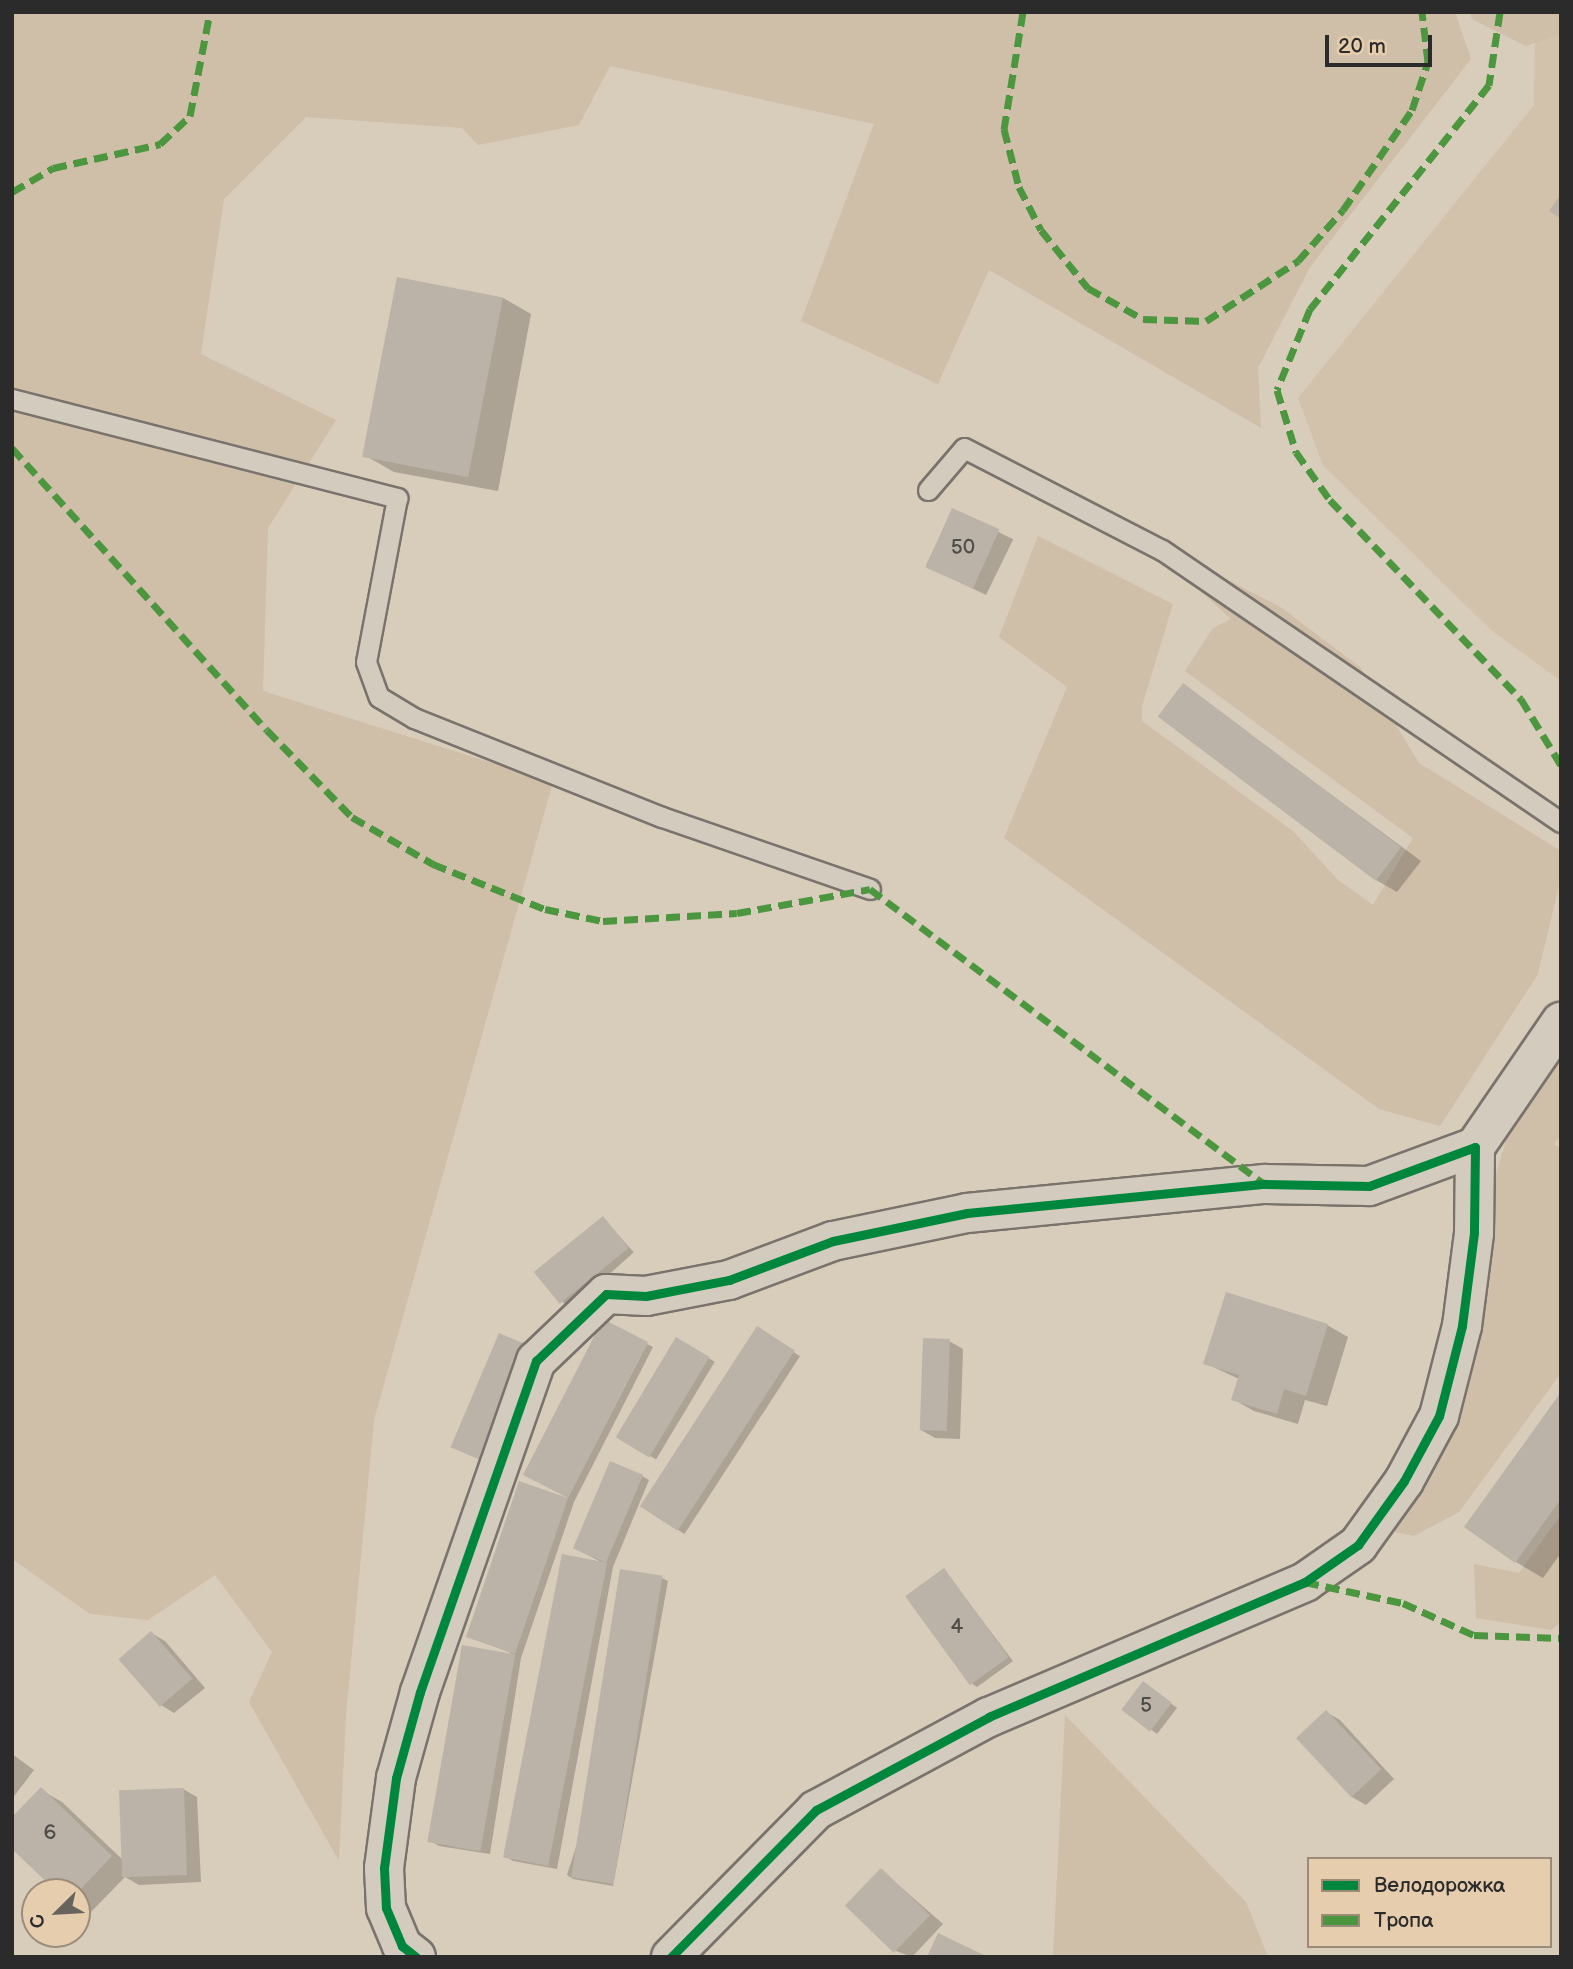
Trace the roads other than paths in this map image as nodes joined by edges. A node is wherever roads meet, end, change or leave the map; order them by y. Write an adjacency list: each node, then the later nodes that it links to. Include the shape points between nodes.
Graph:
1 (12, 399): 4 (lane, via 397,498 366,662 379,697 414,718 662,817)
2 (928, 490): 3 (lane, via 964,449 1162,550)
3 (1561, 822)
4 (870, 890)
5 (1561, 1022): 6 (street)
6 (1475, 1147): 7 (street, via 1369,1186 1265,1184 967,1213 833,1241 729,1280 646,1296 606,1294 536,1361 403,1753 384,1868 386,1908 402,1946); 8 (street, via 1474,1233 1462,1326 1439,1416 1404,1481 1358,1545 1306,1582 989,1717 816,1810)
7 (416, 1957)
8 (671, 1957)

